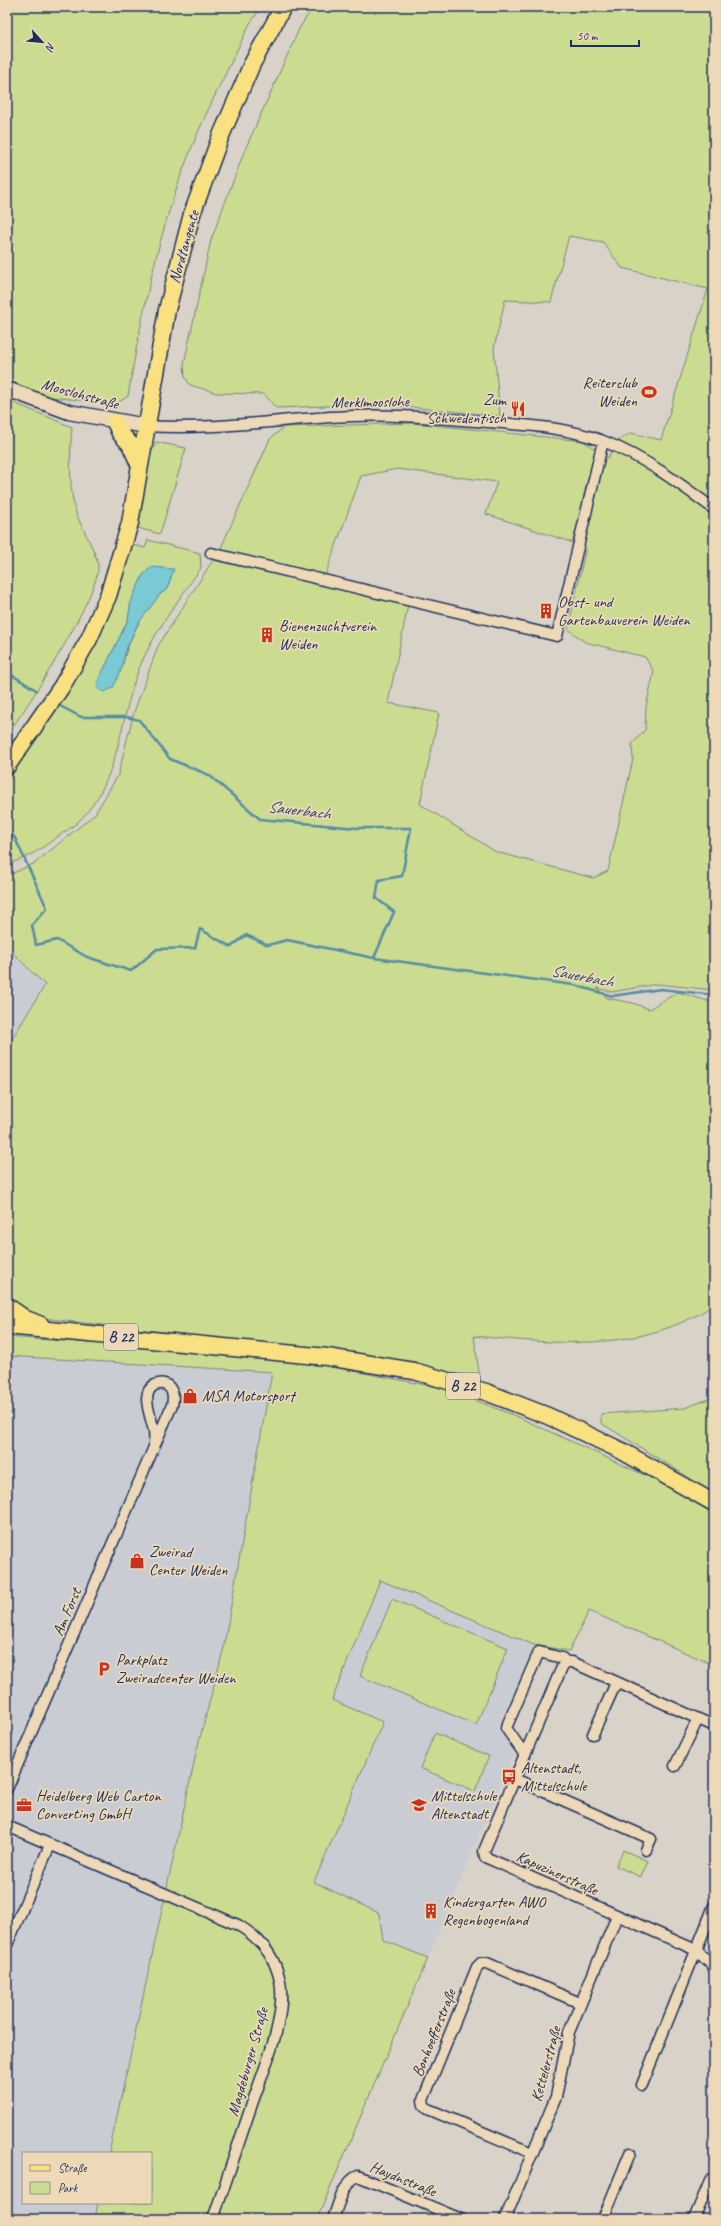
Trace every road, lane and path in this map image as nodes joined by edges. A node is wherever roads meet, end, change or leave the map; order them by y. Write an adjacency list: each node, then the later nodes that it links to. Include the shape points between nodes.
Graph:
1 (283, 7): 4 (main road, Nordtangente, via 252,64 220,138 192,214 166,310)
2 (7, 389): 3 (street, Mooslohstraße, via 69,412)
3 (115, 422): 4 (street, Mooslohstraße); 6 (main road, via 120,433 130,444)
4 (146, 426): 5 (street, Merklmooslohe, via 179,427 354,416 399,416 534,425 570,430); 6 (main road, Nordtangente)
5 (603, 441): 7 (street, Merklmooslohe, via 671,477); 8 (street, via 558,636)
6 (139, 464): 9 (main road, Nordtangente, via 122,551 108,596 89,639 58,693)
7 (714, 509)
8 (211, 553)
9 (7, 766)
10 (7, 1306): 12 (main road, via 26,1319)
11 (7, 1326): 12 (main road, B 22)
12 (54, 1330): 14 (main road, B 22, via 327,1357 414,1371 486,1392 548,1416 622,1451)
13 (154, 1447): 13 (street, Am Forst, via 174,1398 173,1391 168,1385 161,1384 152,1388 147,1395 155,1434); 23 (street, Am Forst)
14 (714, 1503)
15 (566, 1662): 16 (street, via 572,1662); 20 (street, Kapuzinerstraße); 20 (street, via 562,1658 539,1652 506,1728)
16 (616, 1683): 17 (street); 19 (street)
17 (698, 1719): 18 (street); 21 (street)
18 (714, 1726)
19 (593, 1734)
20 (525, 1755): 22 (street, Kapuzinerstraße)
21 (676, 1766)
22 (514, 1779): 26 (street, via 651,1838); 28 (street, Kapuzinerstraße, via 484,1851 485,1856)
23 (7, 1789)
24 (7, 1826): 25 (street)
25 (50, 1845): 29 (street); 37 (street, Magdeburger Straße, via 238,1925 260,1940 271,1956 280,1982 280,2001 269,2053)
26 (646, 1850)
27 (714, 1906): 30 (street)
28 (617, 1916): 30 (street, Kapuzinerstraße); 32 (street, Kettelerstraße)
29 (7, 1945)
30 (696, 1950): 31 (street, Kapuzinerstraße); 33 (street)
31 (714, 1967)
32 (580, 2003): 34 (street, Kettelerstraße, via 565,2045 556,2096); 34 (street, Bonhoefferstraße, via 487,1963 481,1963 477,1966 423,2100 424,2106 428,2109)
33 (642, 2085)
34 (532, 2153): 40 (street, Kettelerstraße)
35 (630, 2153): 41 (street)
36 (711, 2179): 42 (street)
37 (213, 2219)
38 (333, 2219): 39 (street, Haydnstraße, via 347,2186 358,2176)
39 (461, 2219)
40 (505, 2219)
41 (603, 2219)
42 (694, 2219)

